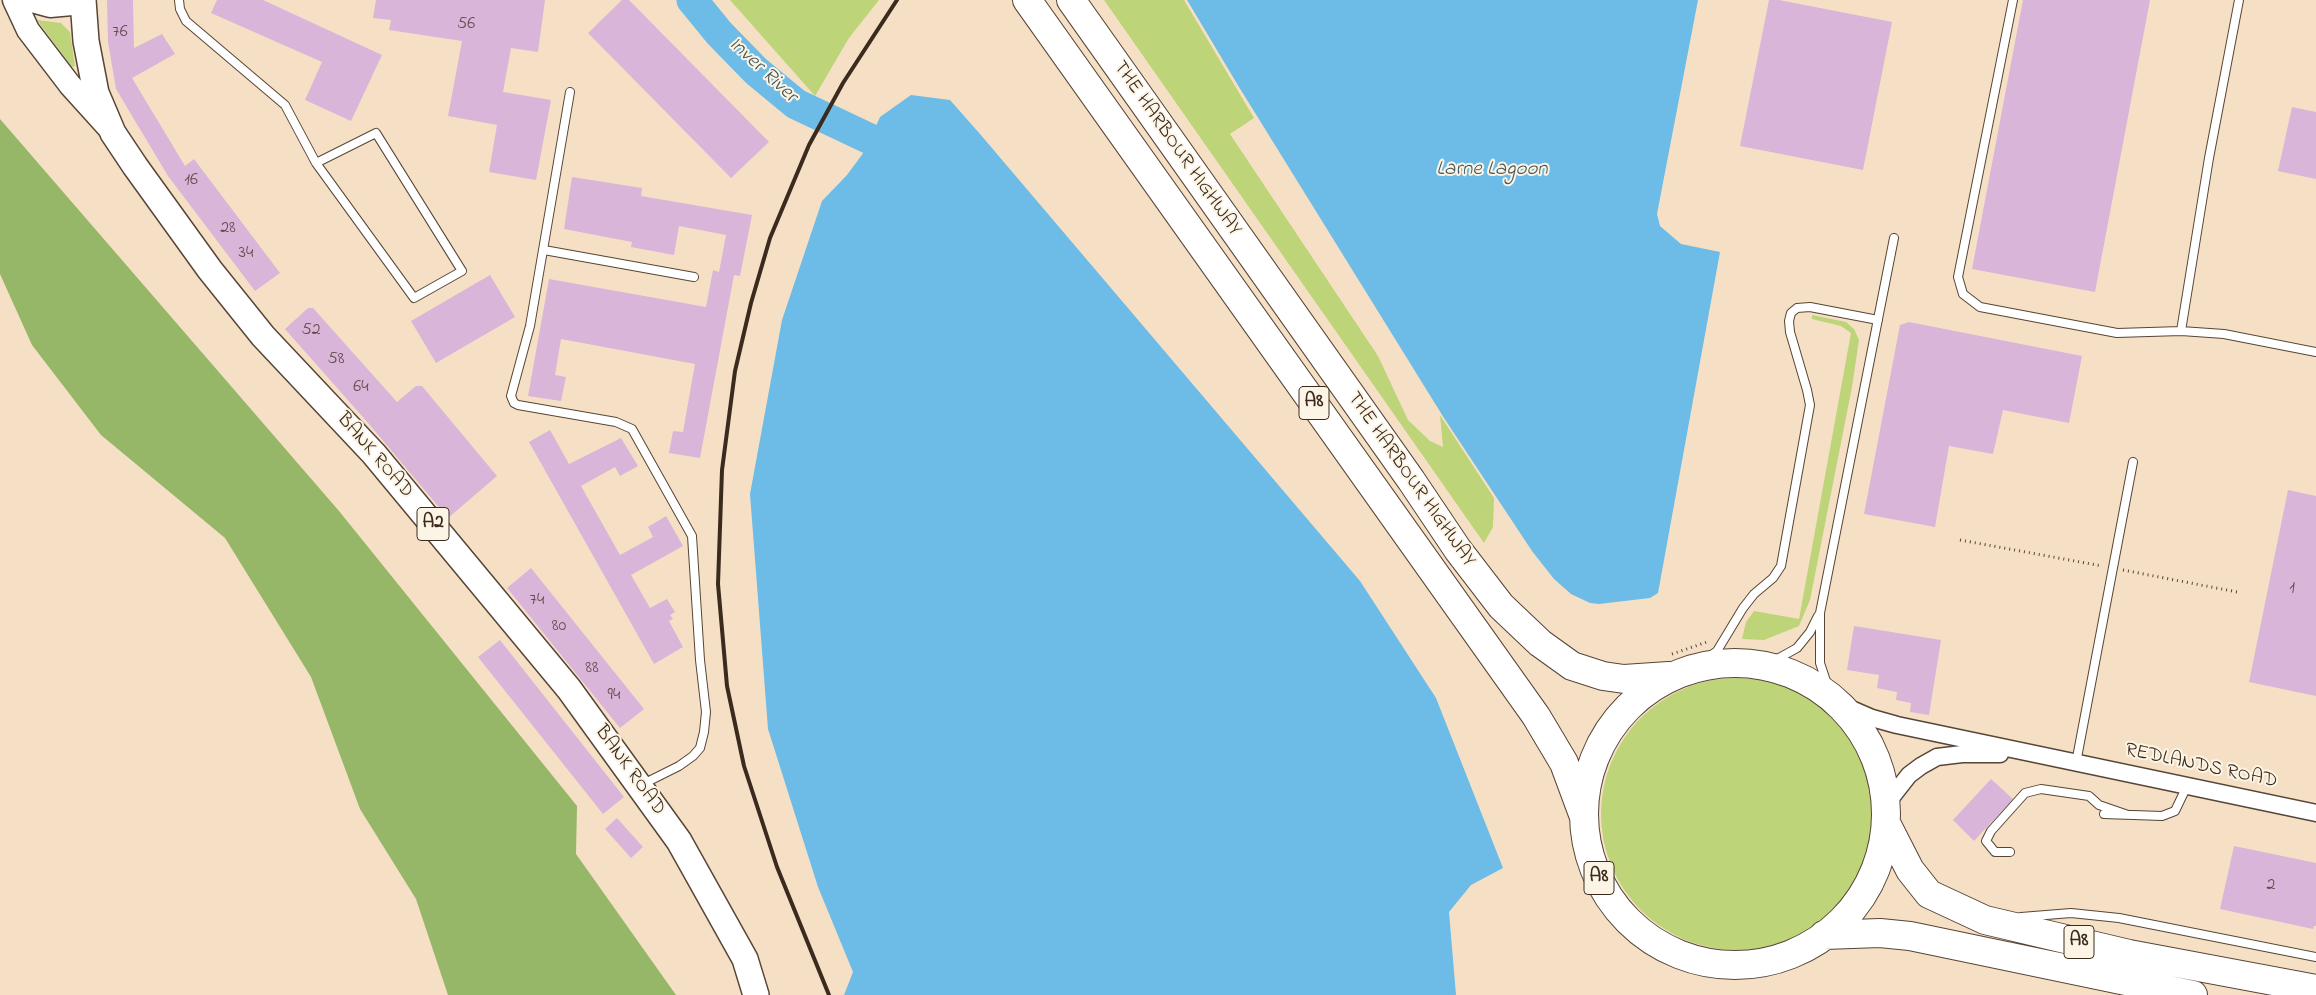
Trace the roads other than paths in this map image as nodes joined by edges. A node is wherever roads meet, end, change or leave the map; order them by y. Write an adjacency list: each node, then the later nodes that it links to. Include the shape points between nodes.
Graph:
1 (14, 0): 10 (street, via 28,30 70,85)
2 (28, 0): 7 (street, via 50,6)
3 (179, 0): 11 (lane, via 186,21 285,105)
4 (1071, 0): 21 (highway, THE HARBOUR HIGHWAY / A8, via 1500,606 1540,643 1572,666 1624,679)
5 (2012, 0): 16 (lane, via 1958,277 1963,294 1980,307 2117,333)
6 (2239, 0): 16 (lane)
7 (83, 2): 10 (main road, BANK ROAD / A2, via 90,69 96,93)
8 (1033, 6): 30 (highway, A8, via 1536,716 1564,763)
9 (570, 92): 13 (lane)
10 (114, 133): 24 (main road, BANK ROAD / A2, via 210,270 262,336 374,454 569,689)
11 (316, 163): 11 (lane, via 414,298 462,271 376,133)
12 (1894, 238): 15 (lane)
13 (544, 250): 14 (lane); 24 (lane, via 512,400 518,405 616,422 629,428 637,436 693,539 706,712 704,732 693,756 673,770)
14 (694, 277)
15 (1878, 320): 19 (lane); 21 (lane, via 1810,307 1797,308 1791,313 1790,332 1810,405 1782,562 1773,578 1743,608 1717,651)
16 (2181, 331): 17 (lane, via 2224,334)
17 (2316, 352)
18 (2133, 462): 23 (lane)
19 (1820, 613): 20 (lane, via 1797,648 1779,658); 22 (lane, via 1820,663)
20 (1756, 664): 21 (highway, A8, via 1724,662); 22 (highway, A8, via 1810,684)
21 (1678, 666): 30 (highway, A8, via 1627,709 1601,745 1586,792)
22 (1836, 701): 23 (street, REDLANDS ROAD, via 1872,718 1897,725); 26 (highway, A8, via 1856,722 1878,762)
23 (2076, 763): 25 (street, REDLANDS ROAD); 26 (street, REDLANDS ROAD, via 1989,753 1937,757 1910,775)
24 (640, 785): 36 (main road, BANK ROAD / A2, via 704,883 745,959)
25 (2187, 786): 27 (street, REDLANDS ROAD); 29 (lane, via 2175,810 2162,816)
26 (1887, 813): 32 (highway, A8, via 1910,870 1929,894); 33 (highway, A8, via 1874,876 1845,917)
27 (2316, 813)
28 (2104, 814): 29 (lane)
29 (2128, 815): 31 (lane, via 2099,805 2088,796 2041,789 2025,793 1986,841 1995,852)
30 (1584, 816): 33 (highway, A8, via 1585,839 1592,861 1612,903 1627,921 1665,949 1695,959 1746,963 1791,954)
31 (2010, 852)
32 (1984, 920): 34 (lane, via 2071,913 2119,918); 35 (highway, A8, via 2129,954)
33 (1824, 935): 37 (highway, A8, via 1880,933 1910,936)
34 (2316, 957)
35 (2316, 989)
36 (756, 995)
37 (2193, 995)

